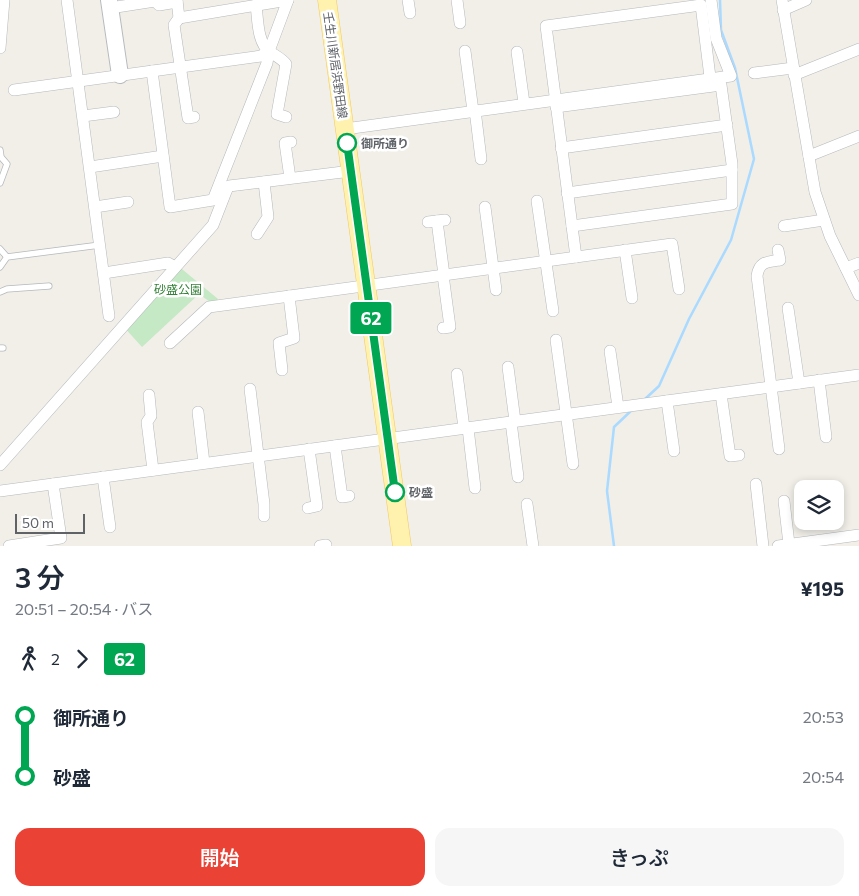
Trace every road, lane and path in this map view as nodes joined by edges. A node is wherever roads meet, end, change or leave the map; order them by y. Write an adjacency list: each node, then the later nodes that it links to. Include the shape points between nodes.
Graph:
1 (4, 0): 16 (street)
2 (67, 0): 27 (street)
3 (288, 0): 11 (street); 18 (street)
4 (327, 0): 38 (main road, 壬生川新居浜野田線)
5 (408, 0): 13 (street)
6 (457, 0): 15 (street)
7 (711, 0): 26 (street, via 716,38 731,76)
8 (806, 0): 12 (street)
9 (177, 1): 10 (street, via 159,5 155,2); 14 (street)
10 (109, 4): 25 (street)
11 (256, 5): 14 (street); 18 (street, via 262,42)
12 (783, 5): 23 (street)
13 (410, 13)
14 (179, 18): 21 (street, via 174,25)
15 (460, 23)
16 (0, 48)
17 (859, 49): 23 (street)
18 (268, 51): 21 (street, via 261,56); 36 (street, via 286,64 277,114); 52 (street, via 267,63)
19 (464, 51): 32 (street)
20 (517, 52): 31 (street)
21 (180, 67): 22 (street); 35 (street, via 188,118)
22 (152, 71): 25 (street); 43 (street)
23 (794, 72): 24 (street); 44 (street)
24 (754, 73)
25 (120, 75): 27 (street)
26 (710, 77): 28 (street); 30 (street, via 701,4 546,26)
27 (79, 81): 29 (street); 34 (street)
28 (692, 84): 30 (street); 37 (street, via 721,85)
29 (14, 90)
30 (555, 103): 31 (street); 41 (street)
31 (524, 104): 32 (street)
32 (474, 111): 38 (street); 45 (street)
33 (114, 112): 34 (street)
34 (83, 116): 46 (street)
35 (194, 117)
36 (286, 117)
37 (726, 125): 41 (street); 48 (street)
38 (345, 129): 47 (main road, 壬生川新居浜野田線)
39 (859, 136): 44 (street)
40 (290, 142): 49 (street, via 285,143)
41 (561, 148): 53 (street)
42 (0, 150): 51 (lane, via 7,164)
43 (163, 156): 46 (street); 52 (street, via 170,207 213,200)
44 (809, 156): 58 (street)
45 (481, 158)
46 (90, 167): 56 (street)
47 (351, 170): 49 (street); 77 (main road, 壬生川新居浜野田線)
48 (732, 170): 53 (street); 60 (street, via 732,204)
49 (290, 178): 50 (street)
50 (264, 182): 52 (street); 62 (street, via 268,218)
51 (0, 183)
52 (223, 188): 71 (street, via 213,225)
53 (567, 193): 60 (street)
54 (537, 201): 69 (street)
55 (128, 202): 56 (street)
56 (95, 207): 63 (street)
57 (485, 207): 73 (street)
58 (824, 220): 61 (street); 74 (street)
59 (437, 221): 76 (street)
60 (572, 226): 68 (street)
61 (784, 226)
62 (257, 234)
63 (100, 245): 67 (lane); 75 (street)
64 (0, 249): 67 (lane)
65 (625, 250): 68 (street); 79 (street, via 672,244); 84 (street)
66 (778, 250): 98 (street, via 780,260 763,262 757,276)
67 (7, 257): 72 (lane)
68 (576, 257): 69 (street)
69 (546, 261): 73 (street); 86 (street)
70 (859, 263): 74 (street)
71 (173, 265): 75 (street); 118 (street)
72 (0, 268)
73 (494, 268): 76 (street); 80 (street)
74 (846, 268): 82 (street)
75 (104, 274): 87 (street)
76 (443, 275): 77 (street); 88 (street, via 450,327)
77 (366, 285): 83 (street); 109 (main road, 壬生川新居浜野田線)
78 (49, 286): 81 (lane, via 7,288)
79 (679, 289)
80 (496, 290)
81 (0, 292)
82 (859, 295)
83 (289, 296): 90 (street, via 209,307); 93 (street, via 294,338 279,344)
84 (632, 298)
85 (788, 308): 97 (street)
86 (553, 312)
87 (109, 316)
88 (442, 328)
89 (556, 340): 105 (street)
90 (170, 343)
91 (610, 351): 103 (street)
92 (508, 367): 106 (street)
93 (282, 370)
94 (457, 374): 107 (street)
95 (859, 375): 96 (street)
96 (819, 380): 97 (street); 108 (street)
97 (799, 383): 98 (street)
98 (771, 387): 100 (street); 112 (street)
99 (250, 389): 115 (street)
100 (721, 394): 102 (street); 114 (street, via 730,456)
101 (148, 396): 119 (street, via 151,416 147,422)
102 (667, 401): 103 (street); 113 (street)
103 (618, 408): 105 (street)
104 (198, 412): 116 (street)
105 (566, 414): 106 (street); 117 (street)
106 (513, 422): 107 (street); 121 (street)
107 (466, 428): 109 (street); 124 (street)
108 (826, 437)
109 (388, 439): 110 (street); 135 (main road, 壬生川新居浜野田線)
110 (336, 446): 111 (street); 126 (street, via 342,497)
111 (310, 449): 115 (street); 129 (street, via 317,506)
112 (779, 449)
113 (674, 451)
114 (739, 455)
115 (258, 456): 116 (street); 130 (street)
116 (204, 463): 119 (street)
117 (573, 464)
118 (0, 465)
119 (153, 470): 120 (street)
120 (103, 477): 122 (street); 131 (street)
121 (518, 477)
122 (53, 484): 125 (street); 134 (street, via 61,538)
123 (756, 484): 137 (street)
124 (475, 488)
125 (0, 492)
126 (350, 496)
127 (784, 502): 133 (street)
128 (527, 504): 136 (street)
129 (308, 508)
130 (264, 516)
131 (110, 527)
132 (859, 535): 133 (street)
133 (791, 545): 138 (street)
134 (9, 546)
135 (402, 546)
136 (533, 546)
137 (763, 546)
138 (778, 546)

